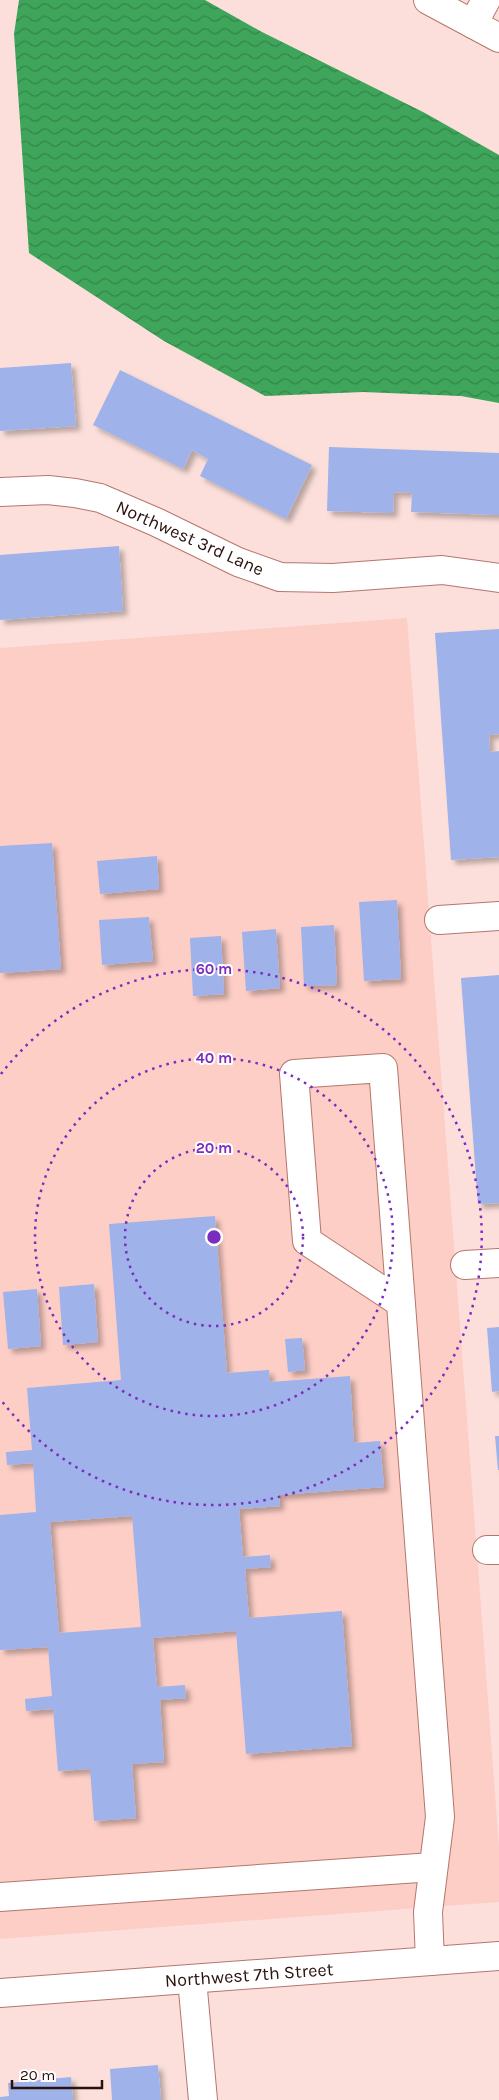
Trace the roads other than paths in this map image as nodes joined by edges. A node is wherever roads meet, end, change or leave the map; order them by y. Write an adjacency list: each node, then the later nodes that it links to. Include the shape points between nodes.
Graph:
1 (428, 0): 3 (street)
2 (486, 0): 3 (street)
3 (473, 24): 4 (street)
4 (499, 38)
5 (0, 492): 6 (street, Northwest 3rd Lane, via 48,490 100,498 238,562 280,577 333,578 442,570)
6 (499, 578)
7 (499, 916): 8 (street)
8 (440, 920)
9 (499, 1263): 10 (street)
10 (465, 1265)
11 (401, 1303): 11 (street, via 383,1068 294,1074 307,1240); 12 (street, via 440,1817)
12 (433, 1867): 13 (street); 15 (street, via 428,1912)
13 (0, 1897)
14 (499, 1956): 15 (street, Northwest 7th Street)
15 (430, 1961): 16 (street, Northwest 7th Street)
16 (192, 1979): 17 (street, Northwest 7th Street); 18 (street)
17 (0, 1993)
18 (203, 2100)

